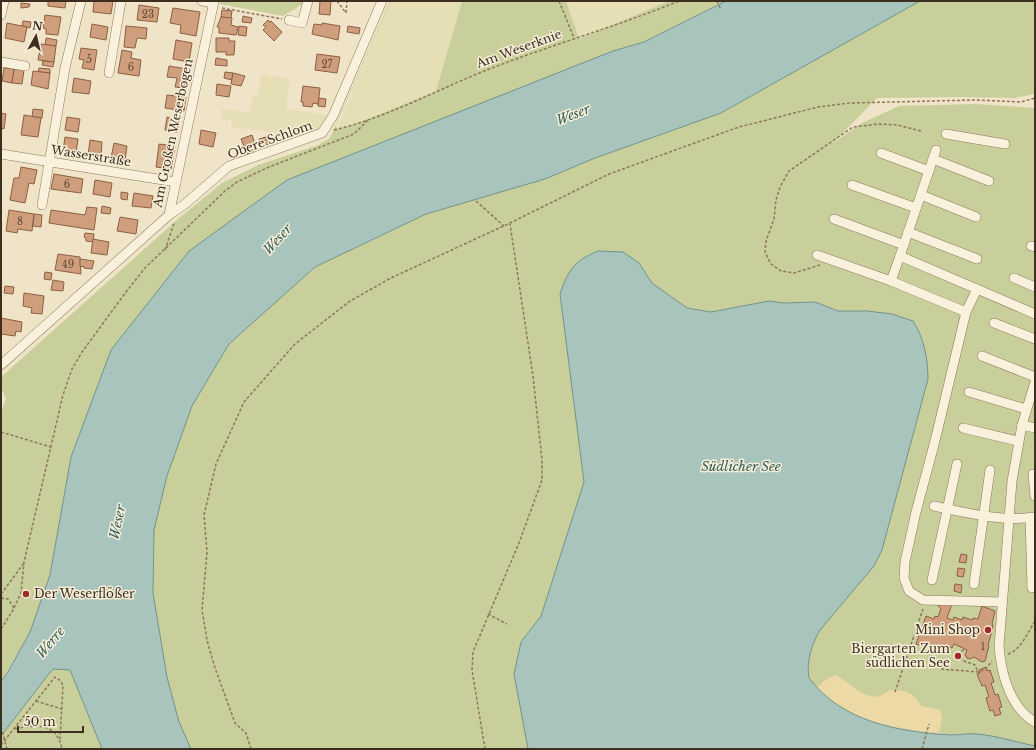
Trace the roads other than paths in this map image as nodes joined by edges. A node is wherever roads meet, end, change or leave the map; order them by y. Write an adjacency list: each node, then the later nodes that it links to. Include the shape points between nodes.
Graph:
1 (4, 1): 8 (street)
2 (81, 1): 17 (street, via 65,68)
3 (121, 1): 12 (street)
4 (202, 1): 7 (street)
5 (308, 1): 9 (street, via 302,23)
6 (382, 1): 25 (street, Obere Schlom, via 333,116 322,133 229,166)
7 (213, 3): 20 (street, Am Großen Weserbogen)
8 (1, 15)
9 (289, 20)
10 (1, 62): 11 (street)
11 (25, 66)
12 (109, 73)
13 (946, 134): 14 (street)
14 (1005, 144)
15 (881, 153): 18 (street)
16 (1, 154): 17 (street, Wasserstraße)
17 (49, 161): 20 (street, Wasserstraße); 23 (street)
18 (929, 171): 19 (street, via 935,154); 22 (street)
19 (989, 181)
20 (176, 182): 25 (street, Am Großen Weserbogen)
21 (852, 185): 24 (street)
22 (921, 195): 24 (street); 26 (street)
23 (42, 205)
24 (916, 208): 28 (street)
25 (167, 216): 42 (street, Am Großen Weserbogen)
26 (976, 218)
27 (834, 219): 29 (street)
28 (908, 232): 29 (street); 32 (street)
29 (904, 245): 31 (street)
30 (817, 255): 34 (street)
31 (900, 256): 34 (street); 36 (street)
32 (977, 259)
33 (1014, 278): 35 (street)
34 (891, 281): 37 (street)
35 (1035, 287)
36 (977, 289): 37 (street); 38 (street)
37 (966, 312): 63 (street, via 916,512 904,578 915,596 931,601 951,599)
38 (1035, 314)
39 (994, 323): 40 (street)
40 (1035, 339)
41 (982, 356): 43 (street)
42 (1, 365)
43 (1035, 377)
44 (1034, 387): 46 (street)
45 (969, 392): 46 (street)
46 (1026, 409): 47 (street)
47 (1022, 425): 49 (street); 50 (street)
48 (962, 428): 50 (street)
49 (1035, 428)
50 (1018, 441): 59 (street)
51 (957, 464): 56 (street)
52 (990, 470): 57 (street)
53 (1033, 474): 54 (street)
54 (1035, 496)
55 (934, 506): 56 (street)
56 (948, 509): 57 (street); 60 (street)
57 (983, 516): 59 (street); 61 (street)
58 (1032, 517): 59 (street); 62 (street)
59 (1009, 518): 63 (street)
60 (932, 580)
61 (974, 584)
62 (1032, 588)
63 (1002, 602): 64 (street, via 1000,658 1012,697 1019,709)
64 (1035, 722)

